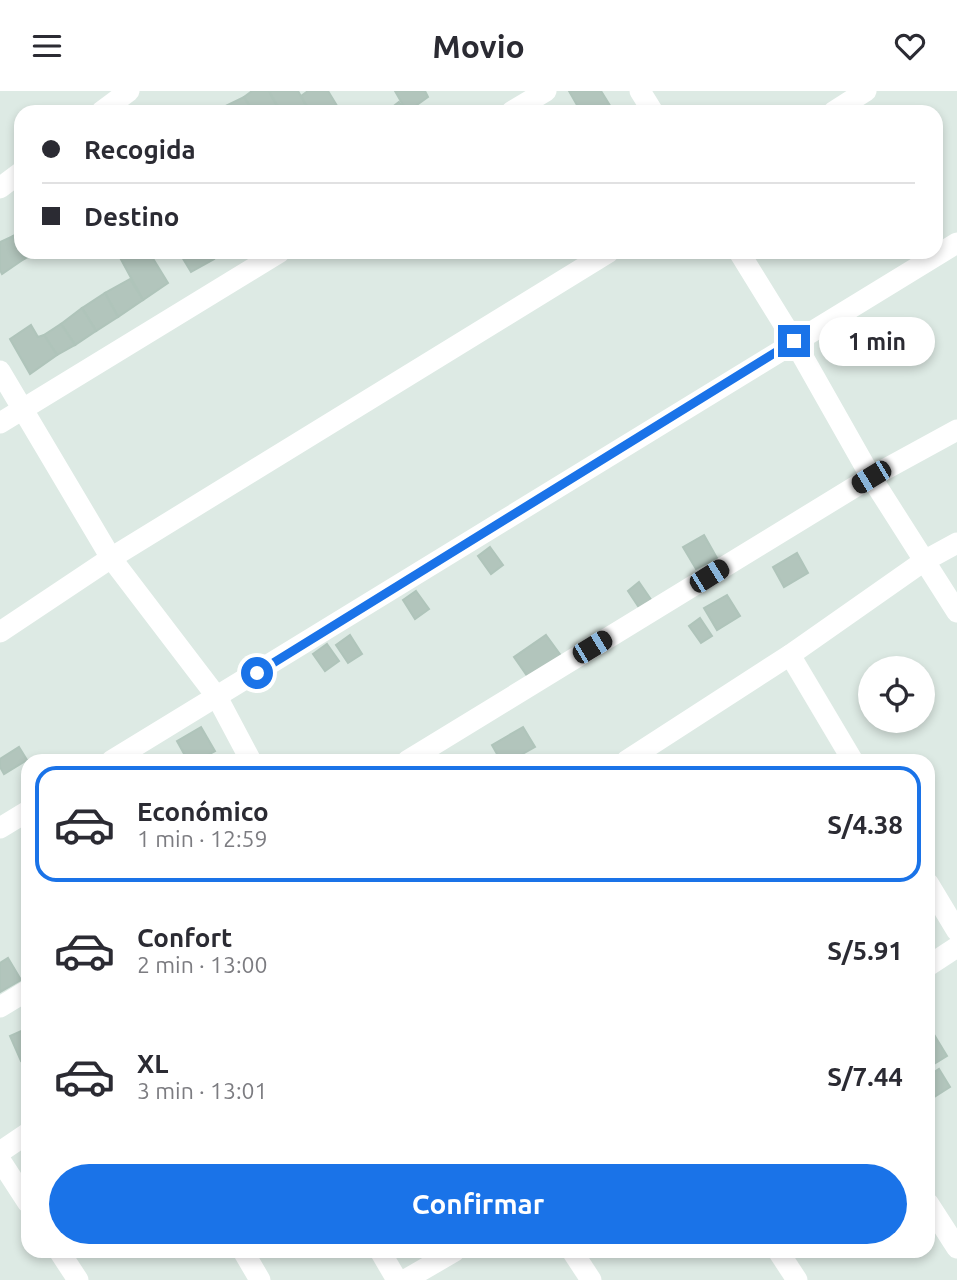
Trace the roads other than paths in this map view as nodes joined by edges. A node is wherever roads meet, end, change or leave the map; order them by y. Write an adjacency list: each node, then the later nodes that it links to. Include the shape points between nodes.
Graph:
1 (130, 91): 4 (street)
2 (546, 91): 5 (street)
3 (866, 91): 6 (street)
4 (111, 105)
5 (523, 105)
6 (844, 105)
7 (14, 177): 8 (street)
8 (0, 188)
9 (269, 259): 15 (street)
10 (598, 259): 20 (street)
11 (742, 259): 13 (street)
12 (930, 259): 13 (street)
13 (794, 341): 18 (street); 25 (street)
14 (0, 371): 15 (street)
15 (22, 409): 16 (street); 20 (street)
16 (0, 423)
17 (957, 430): 18 (street)
18 (871, 477): 21 (street); 28 (street)
19 (957, 543): 21 (street)
20 (111, 558): 23 (street); 25 (street)
21 (924, 561): 22 (street); 24 (street)
22 (957, 612)
23 (0, 632)
24 (790, 655): 29 (street); 30 (street)
25 (217, 697): 26 (street); 27 (street)
26 (123, 754)
27 (247, 754)
28 (418, 754)
29 (637, 754)
30 (849, 754)
31 (21, 815): 32 (street)
32 (0, 828)
33 (935, 895): 34 (street)
34 (957, 931)
35 (957, 947): 36 (street)
36 (935, 961)
37 (21, 994): 38 (street)
38 (0, 1007)
39 (21, 1138): 40 (street)
40 (0, 1152)
41 (0, 1160): 42 (street)
42 (21, 1192)
43 (935, 1214): 44 (street)
44 (957, 1248)
45 (64, 1258): 51 (street)
46 (247, 1258): 52 (street)
47 (384, 1258): 53 (street)
48 (443, 1258): 54 (street)
49 (577, 1258): 55 (street)
50 (783, 1258): 56 (street)
51 (78, 1280)
52 (260, 1280)
53 (397, 1280)
54 (405, 1280)
55 (591, 1280)
56 (797, 1280)

